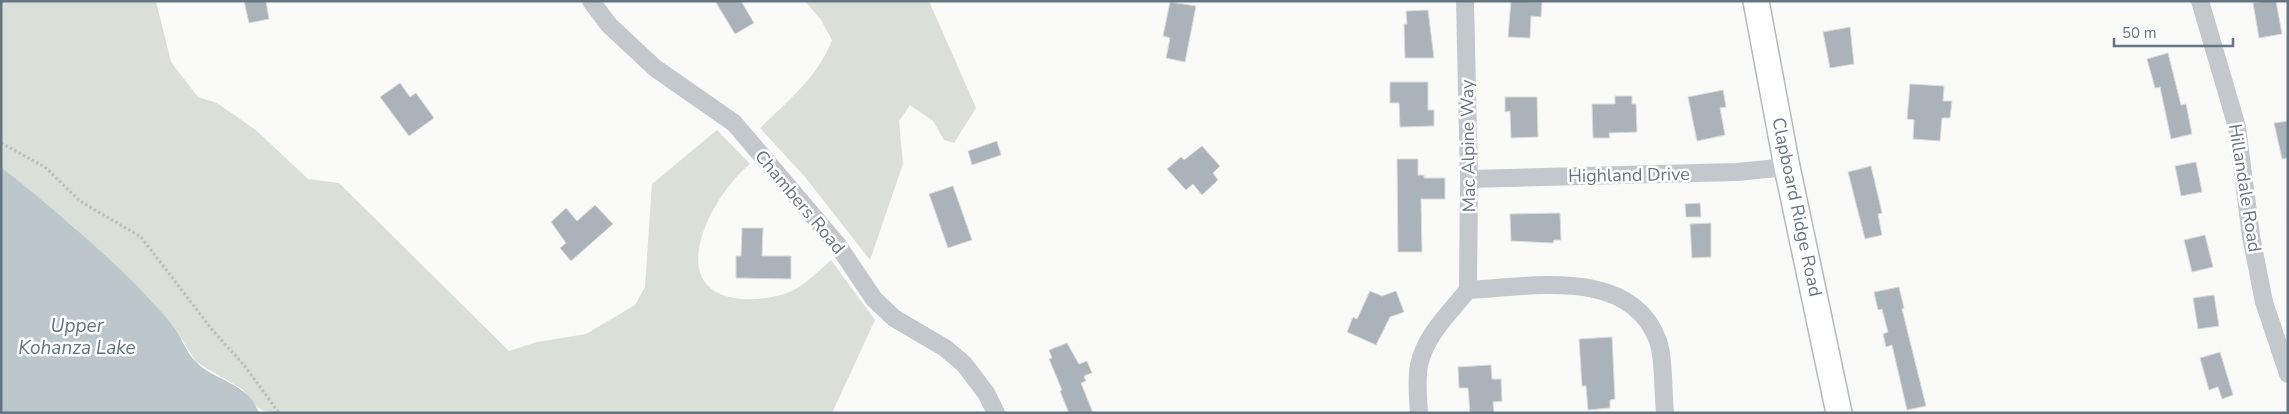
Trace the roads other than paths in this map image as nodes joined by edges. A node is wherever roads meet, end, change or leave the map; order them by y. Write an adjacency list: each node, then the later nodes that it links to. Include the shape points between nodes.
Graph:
1 (591, 1): 9 (street, Chambers Road, via 609,25 655,68 734,123 837,244 874,299 894,318 945,348 964,364 986,393)
2 (1465, 1): 6 (street, Mac Alpine Way)
3 (1756, 1): 5 (main road, Clapboard Ridge Road)
4 (2200, 1): 8 (street, Hillandale Road, via 2237,127 2251,236 2264,302)
5 (1787, 167): 6 (street, Highland Drive, via 1737,172); 12 (main road, Clapboard Ridge Road)
6 (1469, 179): 7 (street, Mac Alpine Way)
7 (1468, 290): 10 (street, via 1443,319 1422,353 1417,379); 11 (street, via 1576,286 1609,292 1622,298 1646,318 1659,342)
8 (2288, 374)
9 (996, 413)
10 (1419, 413)
11 (1665, 413)
12 (1839, 413)

